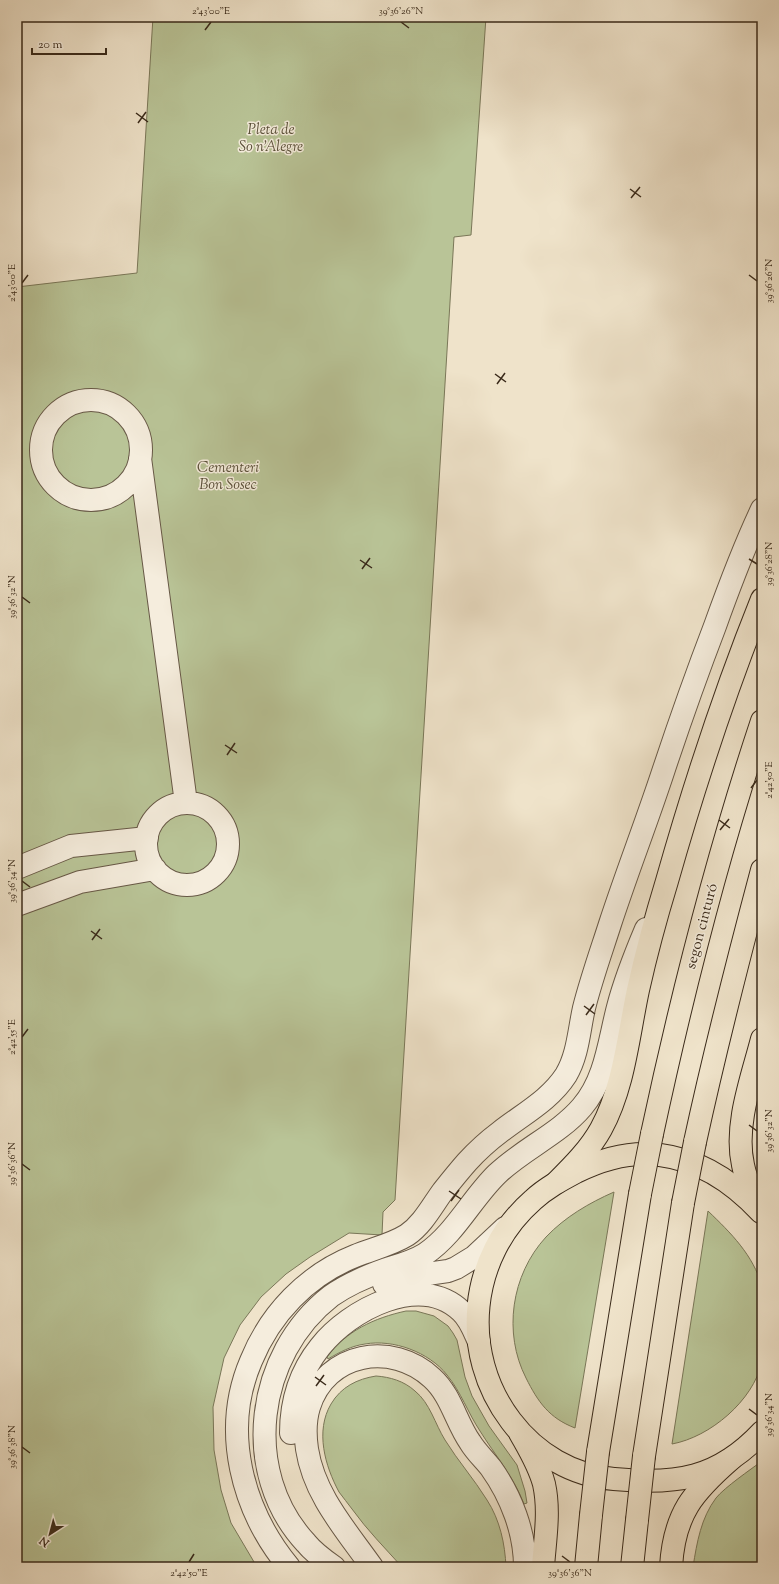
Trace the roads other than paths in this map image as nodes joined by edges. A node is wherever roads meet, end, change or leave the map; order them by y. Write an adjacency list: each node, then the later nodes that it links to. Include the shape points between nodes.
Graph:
1 (140, 458): 1 (street, via 140,442 135,427 125,414 112,405 97,401 80,401 65,407 53,417 45,431 41,447 43,464 50,479 62,491 78,498 94,500 110,496 125,487 135,474); 5 (street)
2 (762, 509): 21 (street, via 730,585 622,888 589,989 577,1048 567,1073 539,1104 475,1154 422,1221 408,1234 341,1262 298,1292 273,1321 250,1362 241,1390 237,1417 240,1465 256,1517)
3 (762, 599): 10 (main road, via 740,654 702,766)
4 (762, 721): 27 (main road, segon cinturó, bridge, via 720,854 697,940 652,1134 598,1452)
5 (186, 803): 6 (street, via 164,809 156,817); 8 (street, via 200,804 212,811 222,822 228,841 225,861 217,873 205,881 192,885 178,884 165,879)
6 (146, 838): 7 (street, via 71,846); 8 (street, via 149,860)
7 (17, 868)
8 (155, 869): 11 (street, via 80,882)
9 (762, 870): 28 (main road, bridge, via 714,1057 683,1203 644,1456)
10 (666, 882): 13 (main road, via 638,988 619,1086 601,1129 585,1152); 22 (street, via 630,967 603,1070 584,1106 569,1121 517,1156 496,1174 445,1236 430,1250 413,1260 356,1280 327,1300 298,1330 281,1357 265,1411 264,1436 269,1474 281,1507 297,1533)
11 (17, 905)
12 (762, 1039): 14 (main road, via 743,1114 740,1150 749,1184)
13 (557, 1182): 15 (main road, via 599,1162 620,1156 660,1155 698,1166 717,1175 748,1198); 16 (main road, via 533,1199)
14 (762, 1210)
15 (762, 1213)
16 (513, 1220): 17 (main road, via 497,1244 485,1270 479,1299); 23 (street, via 474,1257 456,1268 395,1280 352,1298 328,1316 306,1340 294,1360 285,1382 278,1412 277,1444 280,1465 288,1491 301,1515)
17 (479, 1342): 19 (main road, via 480,1357 489,1385); 24 (street, via 461,1310 446,1300 428,1294 403,1296 377,1304 349,1319 327,1338 306,1369 294,1400 291,1422 293,1458 299,1479 310,1503 328,1531)
18 (762, 1432): 20 (main road)
19 (520, 1433): 20 (main road, via 542,1453 566,1466 610,1479 666,1481 689,1478); 26 (main road, via 538,1468 546,1495 547,1524)
20 (731, 1459): 29 (main road, via 709,1478 686,1507 673,1541)
21 (289, 1567)
22 (334, 1567)
23 (343, 1567)
24 (371, 1567): 25 (street, via 321,1493 309,1458 306,1428 308,1408 325,1379 344,1364 376,1356 388,1356 421,1368 446,1394 469,1442 506,1492 522,1539)
25 (525, 1567)
26 (543, 1567)
27 (586, 1567)
28 (632, 1567)
29 (671, 1567)

